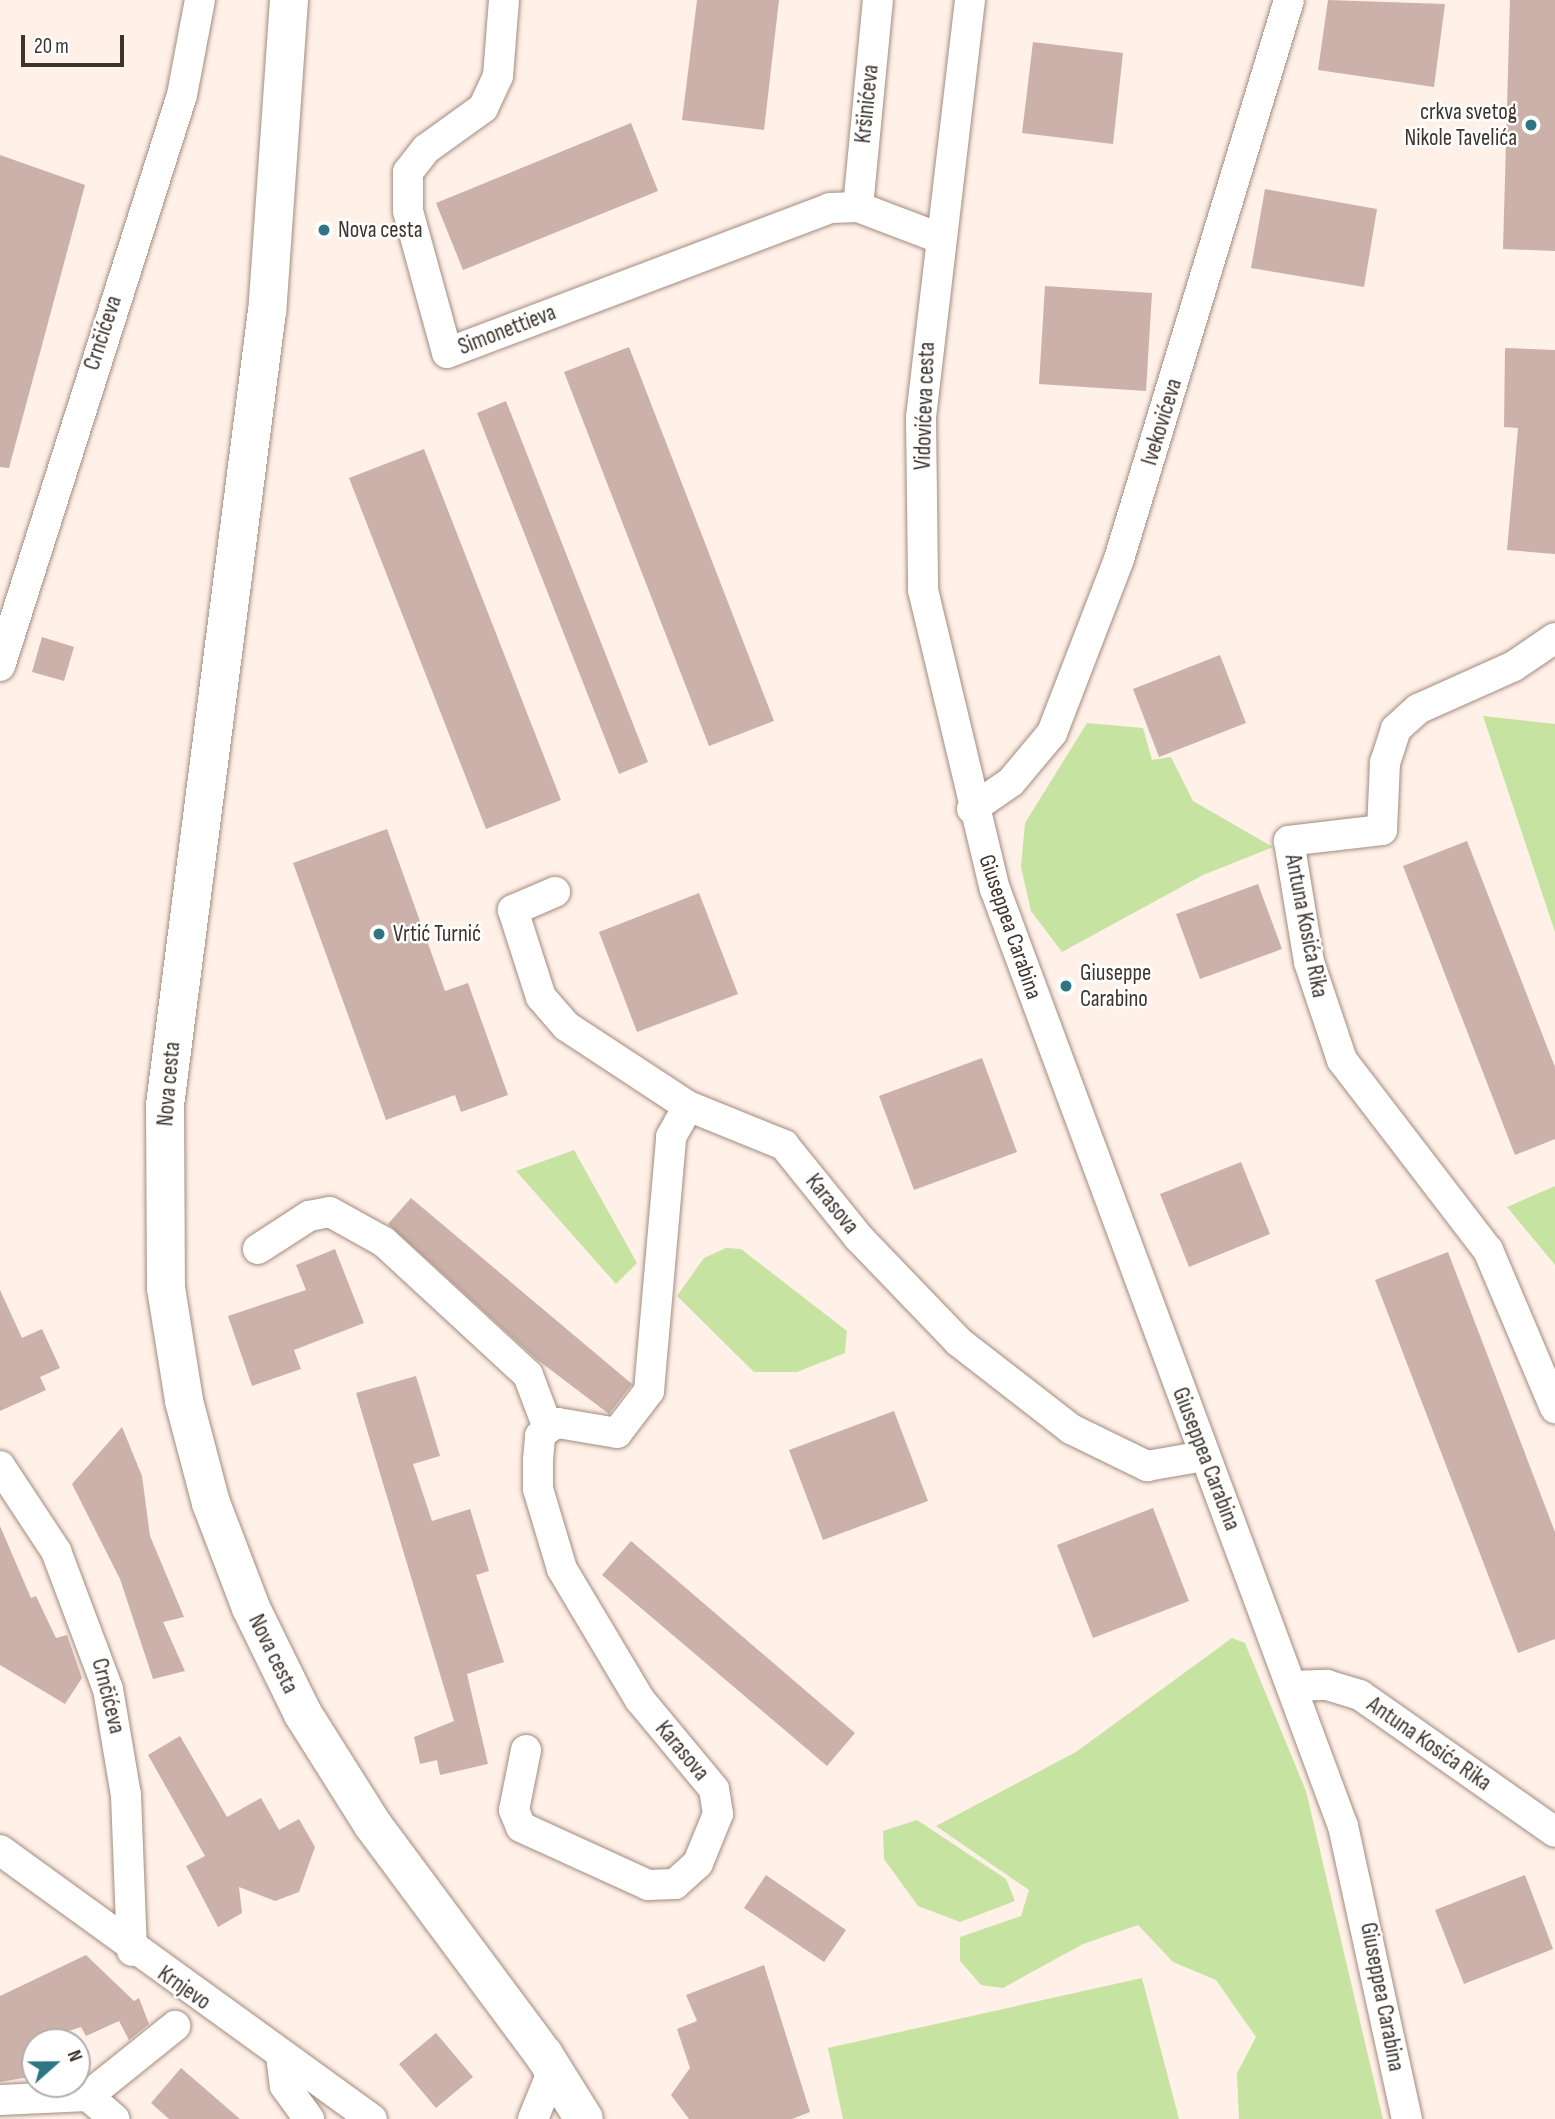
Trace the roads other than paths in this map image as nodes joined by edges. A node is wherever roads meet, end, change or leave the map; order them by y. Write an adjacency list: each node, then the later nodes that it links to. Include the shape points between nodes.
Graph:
1 (200, 0): 10 (street, Crnčićeva, via 182,95)
2 (289, 0): 26 (street, Nova cesta, via 267,311 165,1105 166,1287 184,1401 211,1503 274,1655 373,1825)
3 (504, 0): 7 (street, Simonettieva, via 498,76 483,108 426,149 408,172 408,211 447,353 800,216)
4 (878, 0): 7 (street, Kršinićeva)
5 (970, 0): 8 (street, Vidovićeva cesta)
6 (1289, 0): 11 (street, Ivekovićeva, via 1145,476 1052,733 1011,782)
7 (858, 207): 8 (street, Simonettieva)
8 (939, 238): 11 (street, Vidovićeva cesta, via 921,417 923,590)
9 (1555, 638): 15 (street, Antuna Kosića Rika, via 1514,666 1418,709 1396,729 1385,762 1382,830 1289,841 1309,962 1342,1060 1488,1250)
10 (0, 666)
11 (972, 809): 17 (street, Giuseppea Carabina, via 1043,1024)
12 (555, 892): 13 (street, Karasova, via 513,910 541,997 601,1052)
13 (688, 1107): 16 (street, via 671,1137 649,1391 628,1427 617,1433 558,1423); 17 (street, Karasova, via 784,1145 859,1238 958,1342 1071,1429 1147,1466)
14 (258, 1249): 16 (street, via 319,1213 330,1213 384,1242 528,1375)
15 (1555, 1408)
16 (548, 1428): 20 (street, Karasova, via 540,1436 538,1489 562,1569 640,1700 713,1789 718,1814 698,1863 675,1884 648,1885 521,1827 514,1810)
17 (1205, 1456): 19 (street, Giuseppea Carabina)
18 (0, 1466): 23 (street, Crnčićeva, via 56,1550 108,1689 126,1795)
19 (1291, 1686): 21 (street, Antuna Kosića Rika, via 1327,1685 1360,1695); 36 (street, Giuseppea Carabina, via 1359,1882)
20 (526, 1750)
21 (1555, 1832)
22 (0, 1850): 23 (street, Krnjevo)
23 (132, 1951): 25 (street, Krnjevo)
24 (175, 2026): 27 (street)
25 (281, 2055): 32 (street, via 285,2086); 33 (street, Krnjevo)
26 (553, 2070): 34 (street); 35 (street, Nova cesta)
27 (91, 2094)
28 (44, 2098): 30 (street)
29 (90, 2098): 31 (street)
30 (0, 2100)
31 (114, 2119)
32 (309, 2119)
33 (373, 2119)
34 (533, 2119)
35 (584, 2119)
36 (1406, 2119)

